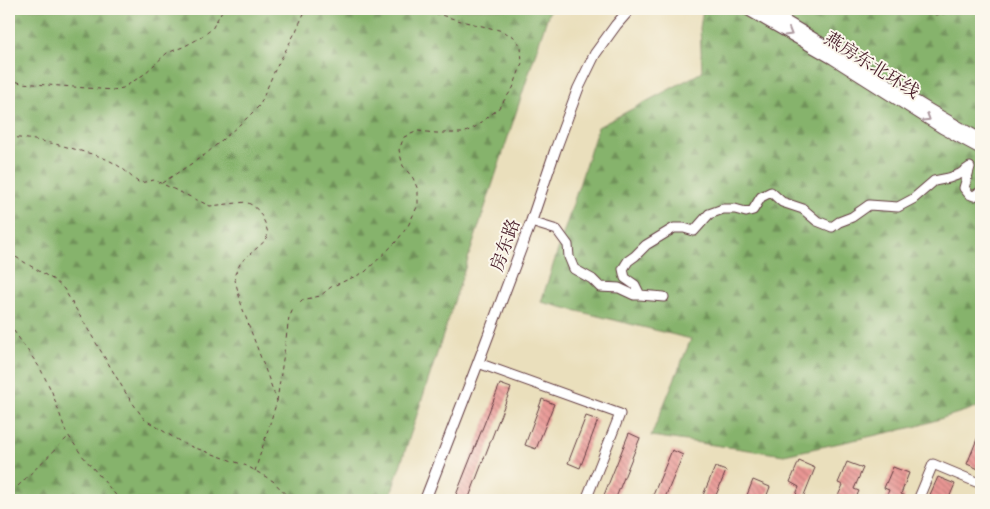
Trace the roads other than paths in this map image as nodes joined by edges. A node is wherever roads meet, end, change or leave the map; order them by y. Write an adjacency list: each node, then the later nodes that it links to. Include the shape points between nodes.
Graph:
1 (630, 9): 7 (main road, 房东路, via 595,54 578,89)
2 (746, 9): 5 (main road, 燕房东北环线, one-way to 5)
3 (765, 9): 4 (main road, 燕房东北环线)
4 (981, 139)
5 (981, 149)
6 (981, 190): 8 (street, via 974,196 964,188 970,167 949,178 934,180 913,199 898,207 869,205 832,227 817,221 803,209 782,202 771,192 761,197 753,210 723,209 709,214 694,230 674,228 646,245 623,269 625,278 635,285)
7 (531, 222): 8 (street, via 557,230 568,245 574,269 600,287 619,288); 10 (main road, 房东路)
8 (640, 295): 9 (street)
9 (664, 297)
10 (478, 363): 12 (main road, 房东路); 13 (street, via 620,414)
11 (981, 484): 14 (street, via 932,464)
12 (425, 500)
13 (586, 500)
14 (918, 500)

